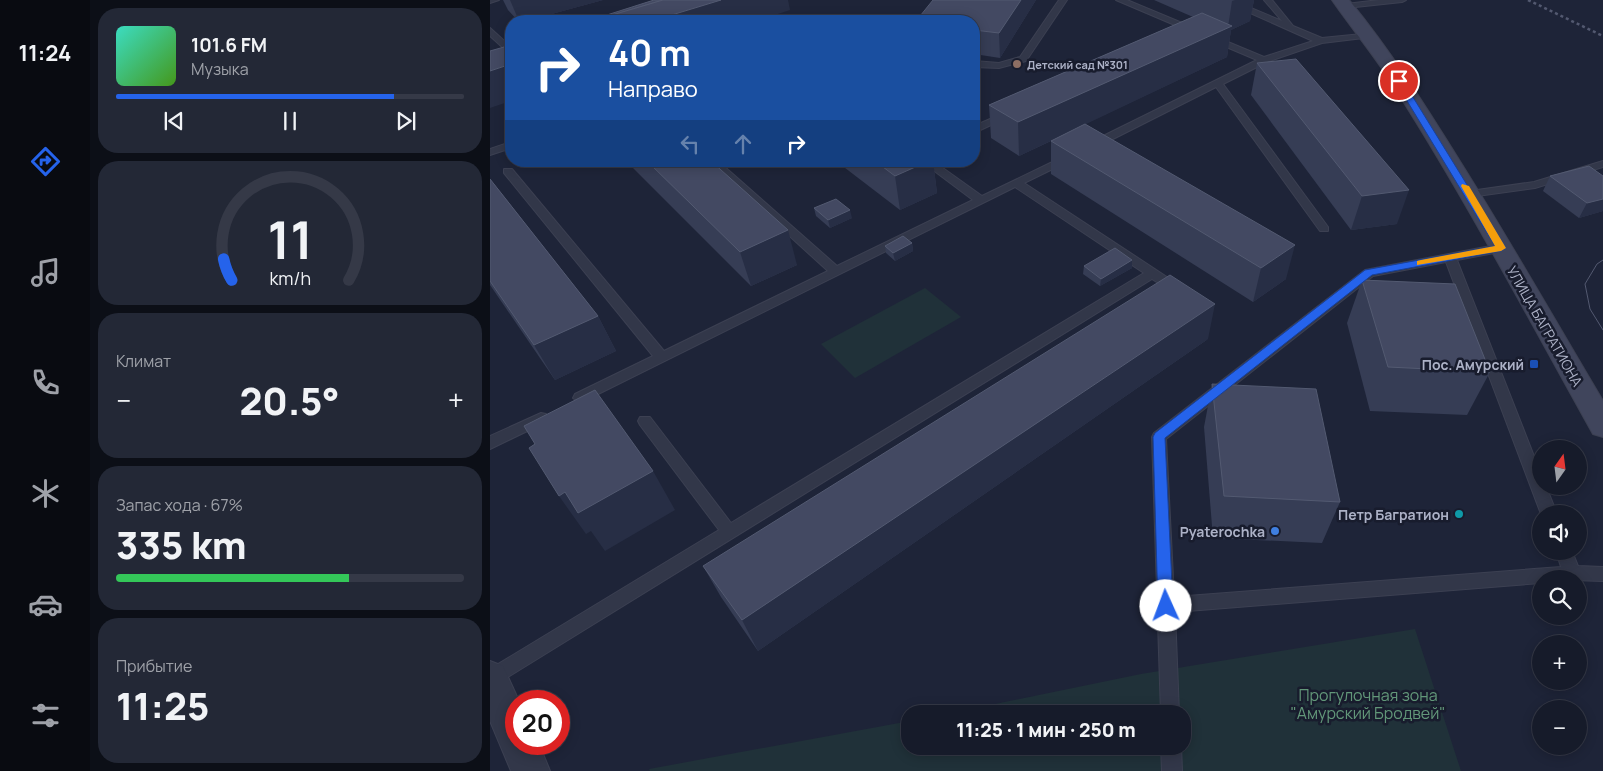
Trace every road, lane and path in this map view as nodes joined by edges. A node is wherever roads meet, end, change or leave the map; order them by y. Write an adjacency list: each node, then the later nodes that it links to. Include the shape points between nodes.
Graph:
1 (495, 0): 7 (lane)
2 (1063, 0): 15 (lane, via 1024,58 1014,64)
3 (1120, 0): 14 (lane, via 1191,34)
4 (1225, 0): 9 (lane)
5 (1268, 0): 9 (lane)
6 (1402, 0): 8 (lane)
7 (490, 1)
8 (1343, 3): 11 (street, УЛИЦА БАГРАТИОНА)
9 (1292, 27): 12 (lane)
10 (490, 30): 13 (lane)
11 (1369, 35): 12 (lane); 26 (street, УЛИЦА БАГРАТИОНА)
12 (1321, 41): 14 (lane)
13 (505, 45)
14 (1264, 60): 16 (lane)
15 (980, 64)
16 (1218, 83): 25 (lane); 28 (lane)
17 (1018, 111): 18 (lane)
18 (980, 127)
19 (505, 147): 20 (lane)
20 (490, 152)
21 (1603, 164): 26 (lane, via 1535,185)
22 (719, 167): 31 (lane)
23 (934, 167): 27 (lane)
24 (508, 171): 34 (lane)
25 (1016, 183): 27 (lane); 32 (lane)
26 (1470, 194): 29 (street, УЛИЦА БАГРАТИОНА)
27 (981, 200): 31 (lane)
28 (1324, 229)
29 (1501, 248): 30 (lane); 38 (street, УЛИЦА БАГРАТИОНА)
30 (1450, 258): 40 (lane); 45 (lane, via 1369,272 1159,437)
31 (836, 272): 34 (lane)
32 (1153, 273): 33 (lane); 41 (lane)
33 (1185, 294)
34 (662, 358): 35 (lane)
35 (568, 404)
36 (550, 413): 39 (lane)
37 (645, 420): 41 (lane)
38 (1603, 426)
39 (490, 443)
40 (1546, 505)
41 (730, 533): 46 (lane)
42 (1587, 573): 43 (lane)
43 (1603, 574)
44 (1532, 576): 45 (lane)
45 (1166, 606): 47 (lane)
46 (490, 678): 48 (street)
47 (1170, 705)
48 (505, 713)
49 (524, 755): 51 (street)
50 (1171, 755): 52 (lane)
51 (531, 771)
52 (1172, 771)

